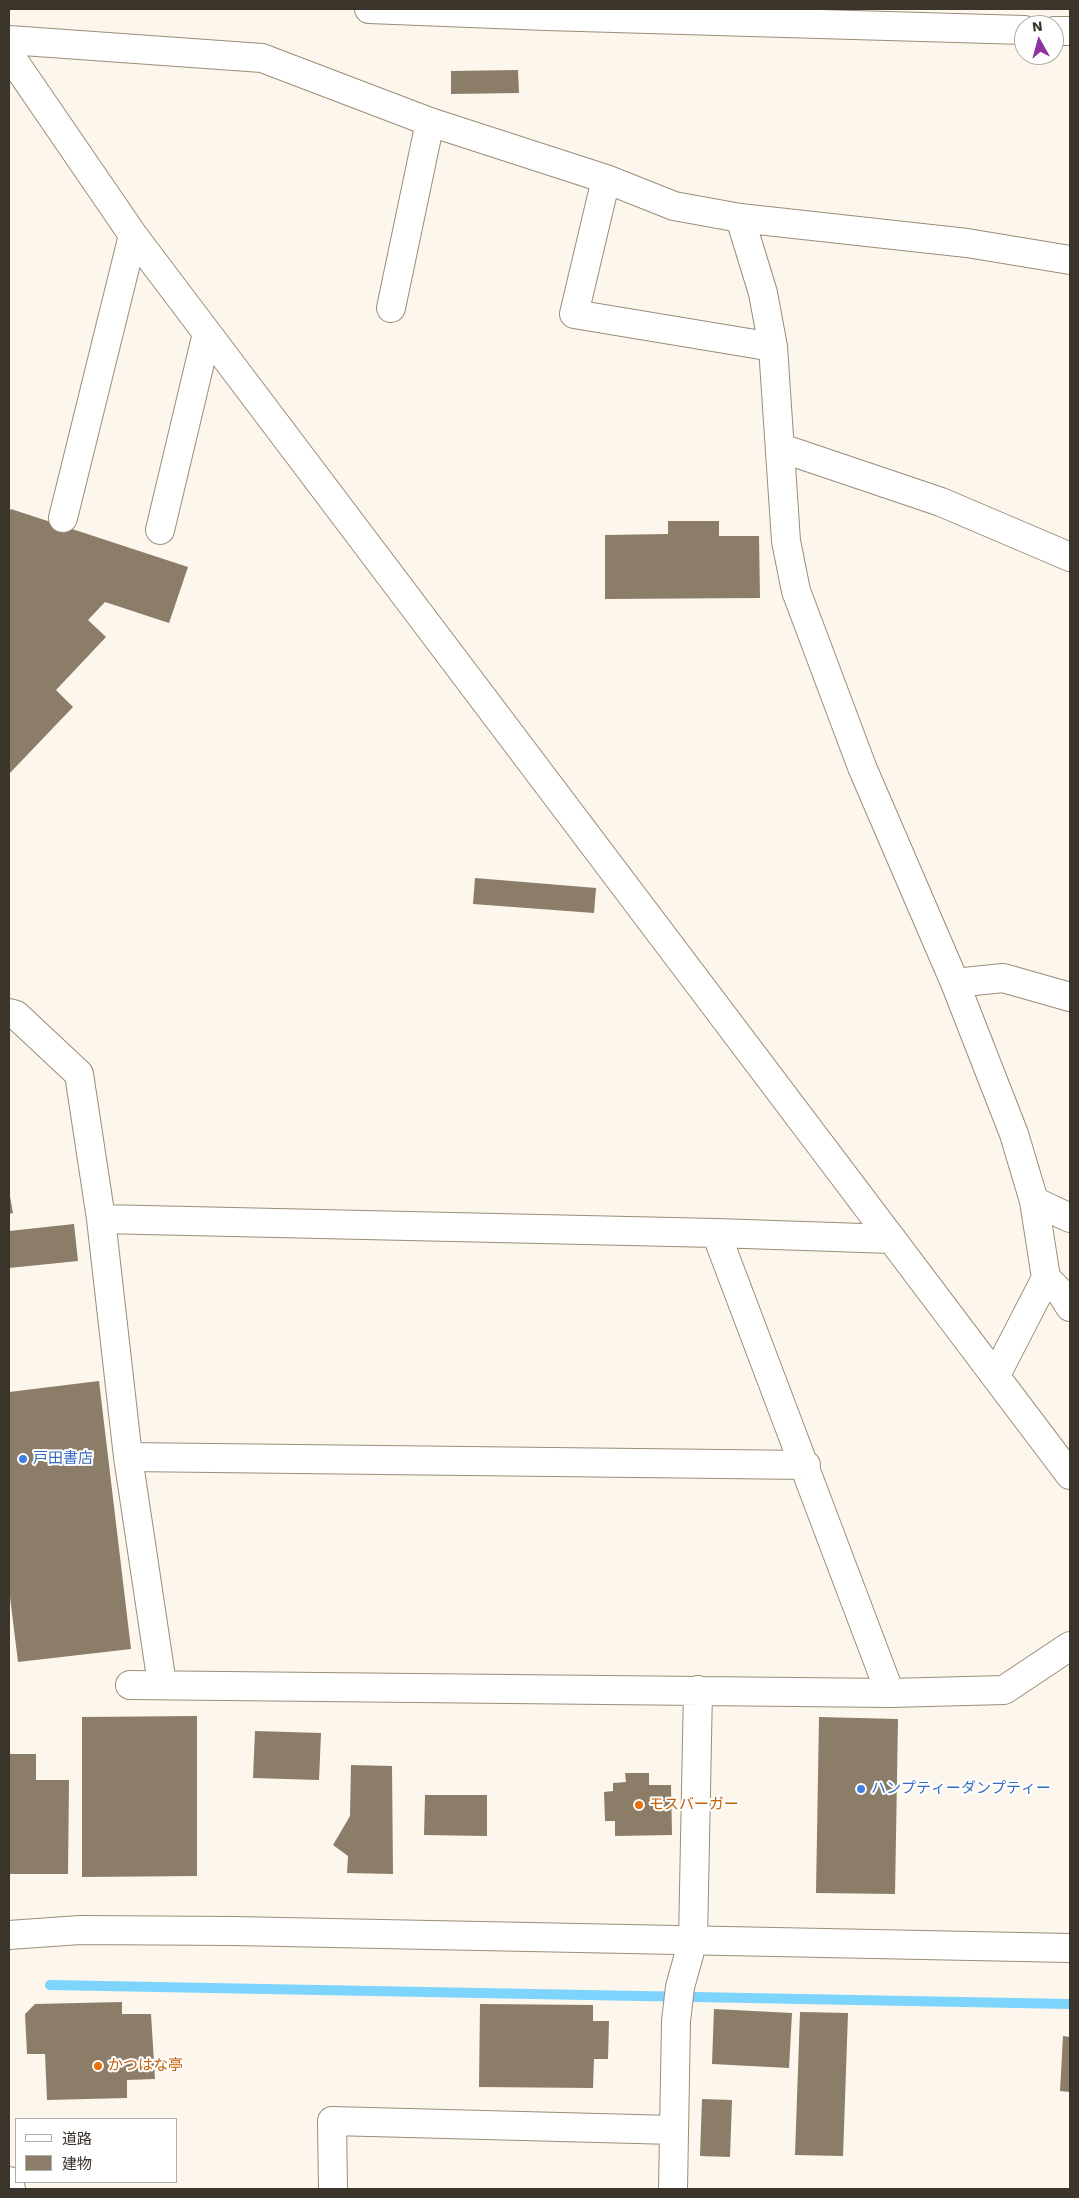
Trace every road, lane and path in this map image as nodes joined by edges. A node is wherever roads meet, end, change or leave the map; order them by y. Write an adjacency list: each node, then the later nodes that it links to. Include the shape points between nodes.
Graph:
1 (369, 9): 2 (main road)
2 (1014, 30)
3 (9, 40): 5 (main road, via 262,58)
4 (9, 54): 8 (main road)
5 (430, 122): 6 (main road); 10 (main road)
6 (606, 179): 7 (main road, via 674,206); 12 (main road, via 574,314)
7 (740, 218): 9 (main road, via 967,244); 12 (main road, via 763,293)
8 (133, 235): 11 (main road); 14 (main road)
9 (1070, 260)
10 (392, 308)
11 (207, 333): 15 (main road); 24 (main road)
12 (773, 347): 13 (main road)
13 (781, 448): 16 (main road, via 941,502); 17 (main road, via 786,541 796,591 862,767)
14 (63, 518)
15 (160, 530)
16 (1070, 557)
17 (955, 982): 18 (main road, via 1003,978); 20 (main road, via 1014,1134)
18 (1070, 997)
19 (9, 1013): 22 (main road, via 16,1015 79,1074)
20 (1034, 1200): 21 (main road); 25 (main road)
21 (1070, 1218)
22 (101, 1219): 23 (main road); 27 (main road)
23 (716, 1233): 24 (main road); 28 (main road)
24 (892, 1239): 26 (main road)
25 (1062, 1294): 26 (main road)
26 (996, 1375): 29 (main road)
27 (128, 1457): 28 (main road); 31 (main road)
28 (806, 1465): 34 (main road)
29 (1070, 1476)
30 (1070, 1646): 34 (main road, via 1004,1690)
31 (162, 1684): 32 (main road); 33 (main road)
32 (130, 1685)
33 (698, 1690): 34 (main road); 36 (main road)
34 (890, 1693)
35 (9, 1935): 36 (main road, via 80,1930 234,1931)
36 (693, 1940): 37 (main road); 38 (main road, via 680,1987 676,2021)
37 (1070, 1948)
38 (674, 2130): 41 (main road, via 332,2121); 42 (main road)
39 (9, 2180): 40 (main road)
40 (11, 2189)
41 (333, 2189)
42 (672, 2189)

